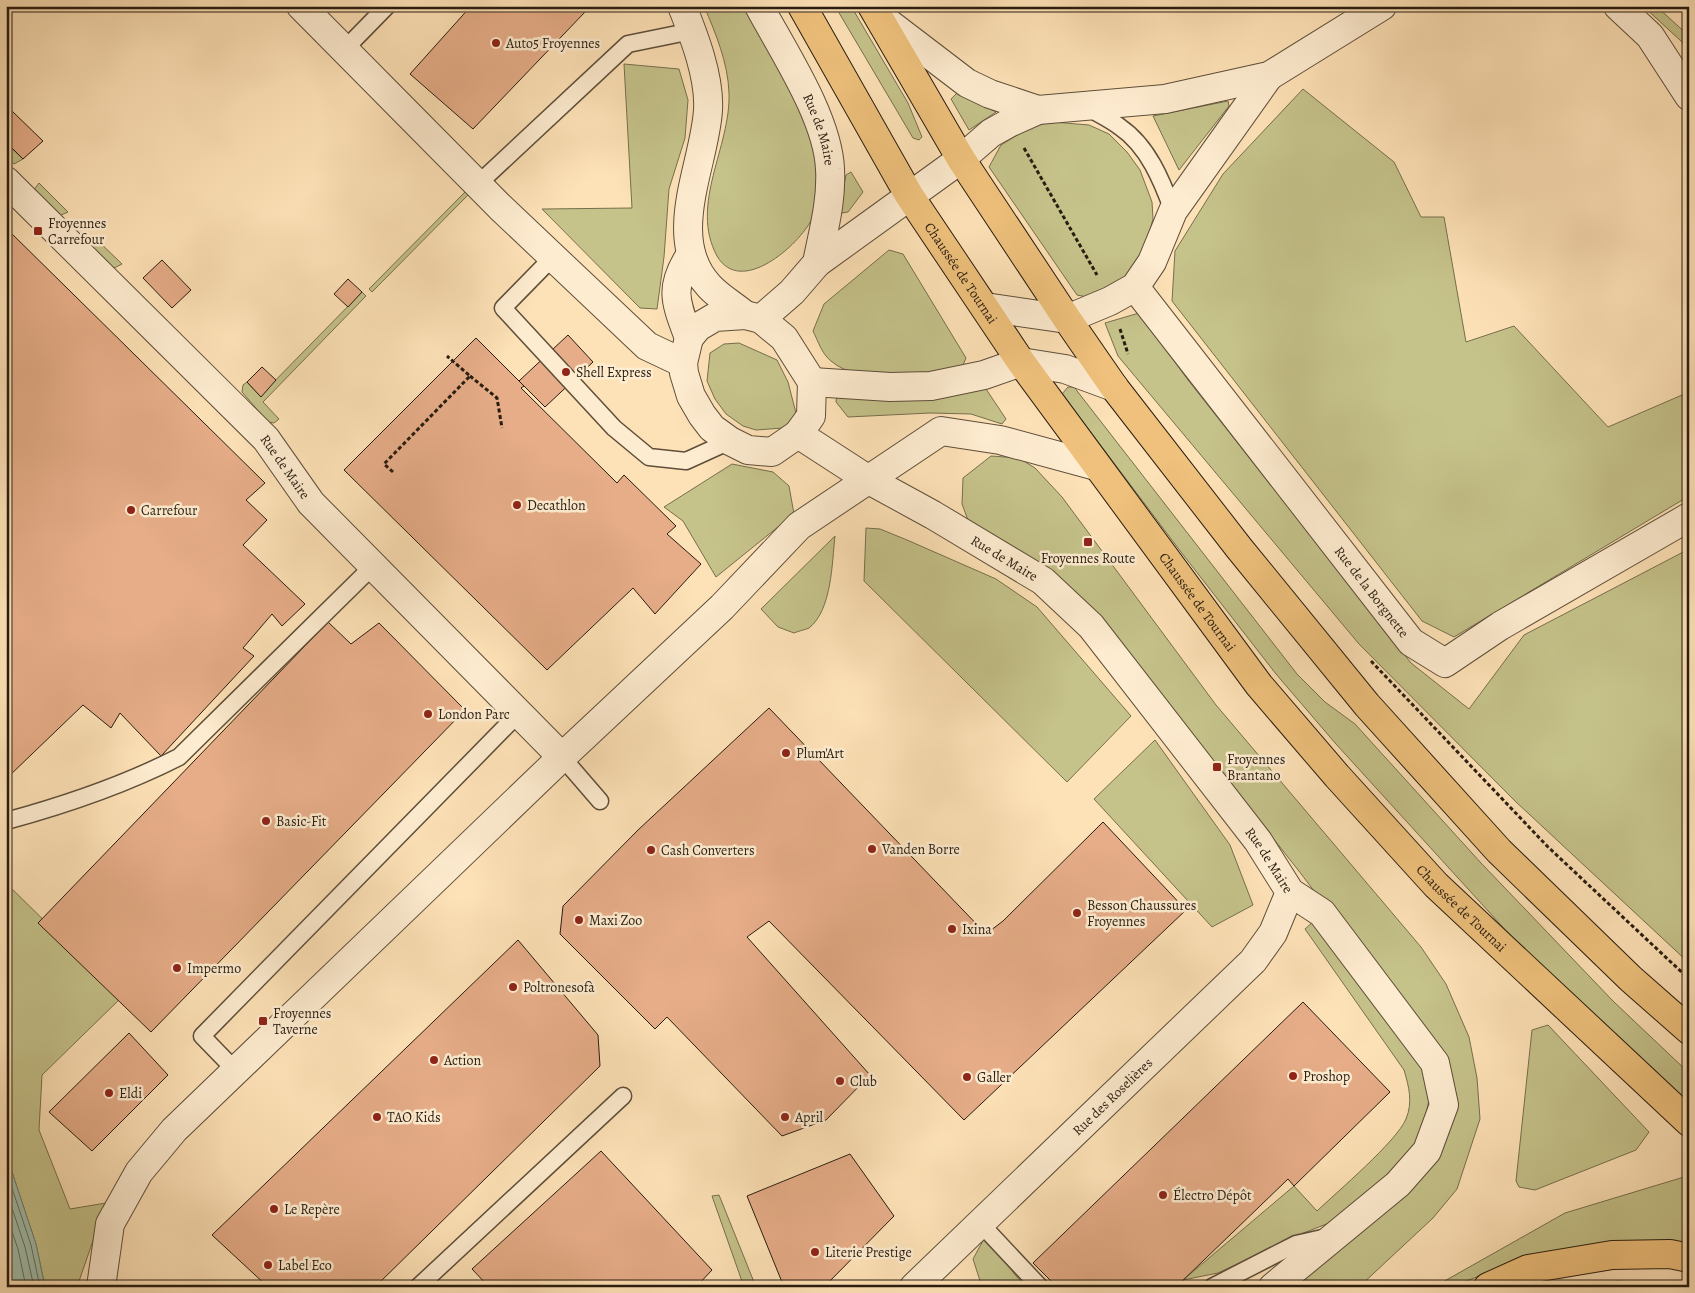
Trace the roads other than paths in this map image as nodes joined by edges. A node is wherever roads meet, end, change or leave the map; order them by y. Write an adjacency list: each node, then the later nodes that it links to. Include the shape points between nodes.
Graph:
1 (301, 6): 9 (street)
2 (387, 6): 9 (lane)
3 (759, 6): 21 (street, Rue de Maire, via 826,139 830,193)
4 (802, 6): 17 (main road, Chaussée de Tournai)
5 (1382, 6): 10 (street)
6 (1618, 6): 11 (street, via 1650,36)
7 (874, 10): 13 (street, via 967,83); 14 (main road)
8 (687, 19): 16 (lane, via 628,44); 19 (street, via 703,72 708,109 689,198)
9 (344, 52): 16 (street)
10 (1269, 76): 12 (street, via 1165,99); 18 (street)
11 (1689, 96)
12 (1086, 106): 13 (street); 18 (lane, via 1122,128 1147,155)
13 (1038, 110): 14 (street, via 991,133)
14 (961, 158): 17 (street); 25 (main road)
15 (6, 181): 35 (street, Rue de Maire, via 266,438 311,503)
16 (478, 184): 20 (street)
17 (910, 195): 21 (street); 23 (main road, Chaussée de Tournai)
18 (1173, 211): 22 (street, via 1152,262)
19 (691, 254): 24 (street, via 708,285); 26 (street, via 678,273 676,304)
20 (553, 257): 26 (street, via 647,346); 31 (lane, via 502,308 614,428 649,457 686,461)
21 (817, 263): 24 (street, via 792,292)
22 (1135, 287): 25 (street); 34 (street, Rue de la Borgnette, via 1411,642 1445,663 1500,626)
23 (985, 307): 25 (street); 27 (main road, Chaussée de Tournai)
24 (753, 317): 26 (street, via 715,317 698,327); 28 (street, via 784,338)
25 (1066, 319): 29 (main road)
26 (686, 350): 31 (street, via 692,396 712,428)
27 (1021, 362): 28 (street, via 984,375 931,386); 29 (street, via 1065,369); 32 (main road, Chaussée de Tournai)
28 (812, 382): 30 (street, via 811,416)
29 (1114, 387): 41 (main road, via 1239,548 1368,705 1499,851 1631,979)
30 (798, 434): 31 (street, via 772,452 748,450); 33 (street, Rue de Maire)
31 (730, 441)
32 (1096, 466): 33 (street, via 1000,440 940,431); 44 (main road, Chaussée de Tournai, via 1259,685 1337,776 1436,885)
33 (869, 480): 37 (street, via 799,526 722,607); 40 (street, Rue de Maire, via 1043,581 1091,626 1258,841)
34 (1689, 517)
35 (374, 566): 36 (street, Rue de Maire); 39 (lane, via 179,757 142,776)
36 (519, 713): 37 (street, Rue de Maire); 42 (lane, via 202,1036)
37 (562, 757): 38 (lane); 42 (street)
38 (600, 801)
39 (6, 821)
40 (1290, 892): 45 (street, Rue des Roselières, via 1273,933 1253,961); 46 (street, Rue de Maire, via 1322,913 1435,1063 1444,1105 1427,1151 1398,1184)
41 (1689, 1030)
42 (236, 1071): 48 (street, via 174,1130 139,1172 110,1224)
43 (623, 1096): 49 (lane)
44 (1689, 1122)
45 (980, 1223): 50 (street, Rue des Roselières); 51 (lane)
46 (1337, 1235): 52 (lane, via 1296,1244); 53 (street, Rue de Maire)
47 (1689, 1258): 54 (main road, via 1670,1254 1612,1255 1528,1269)
48 (101, 1287)
49 (418, 1287)
50 (914, 1287)
51 (1040, 1287)
52 (1212, 1287)
53 (1273, 1287)
54 (1488, 1287)

